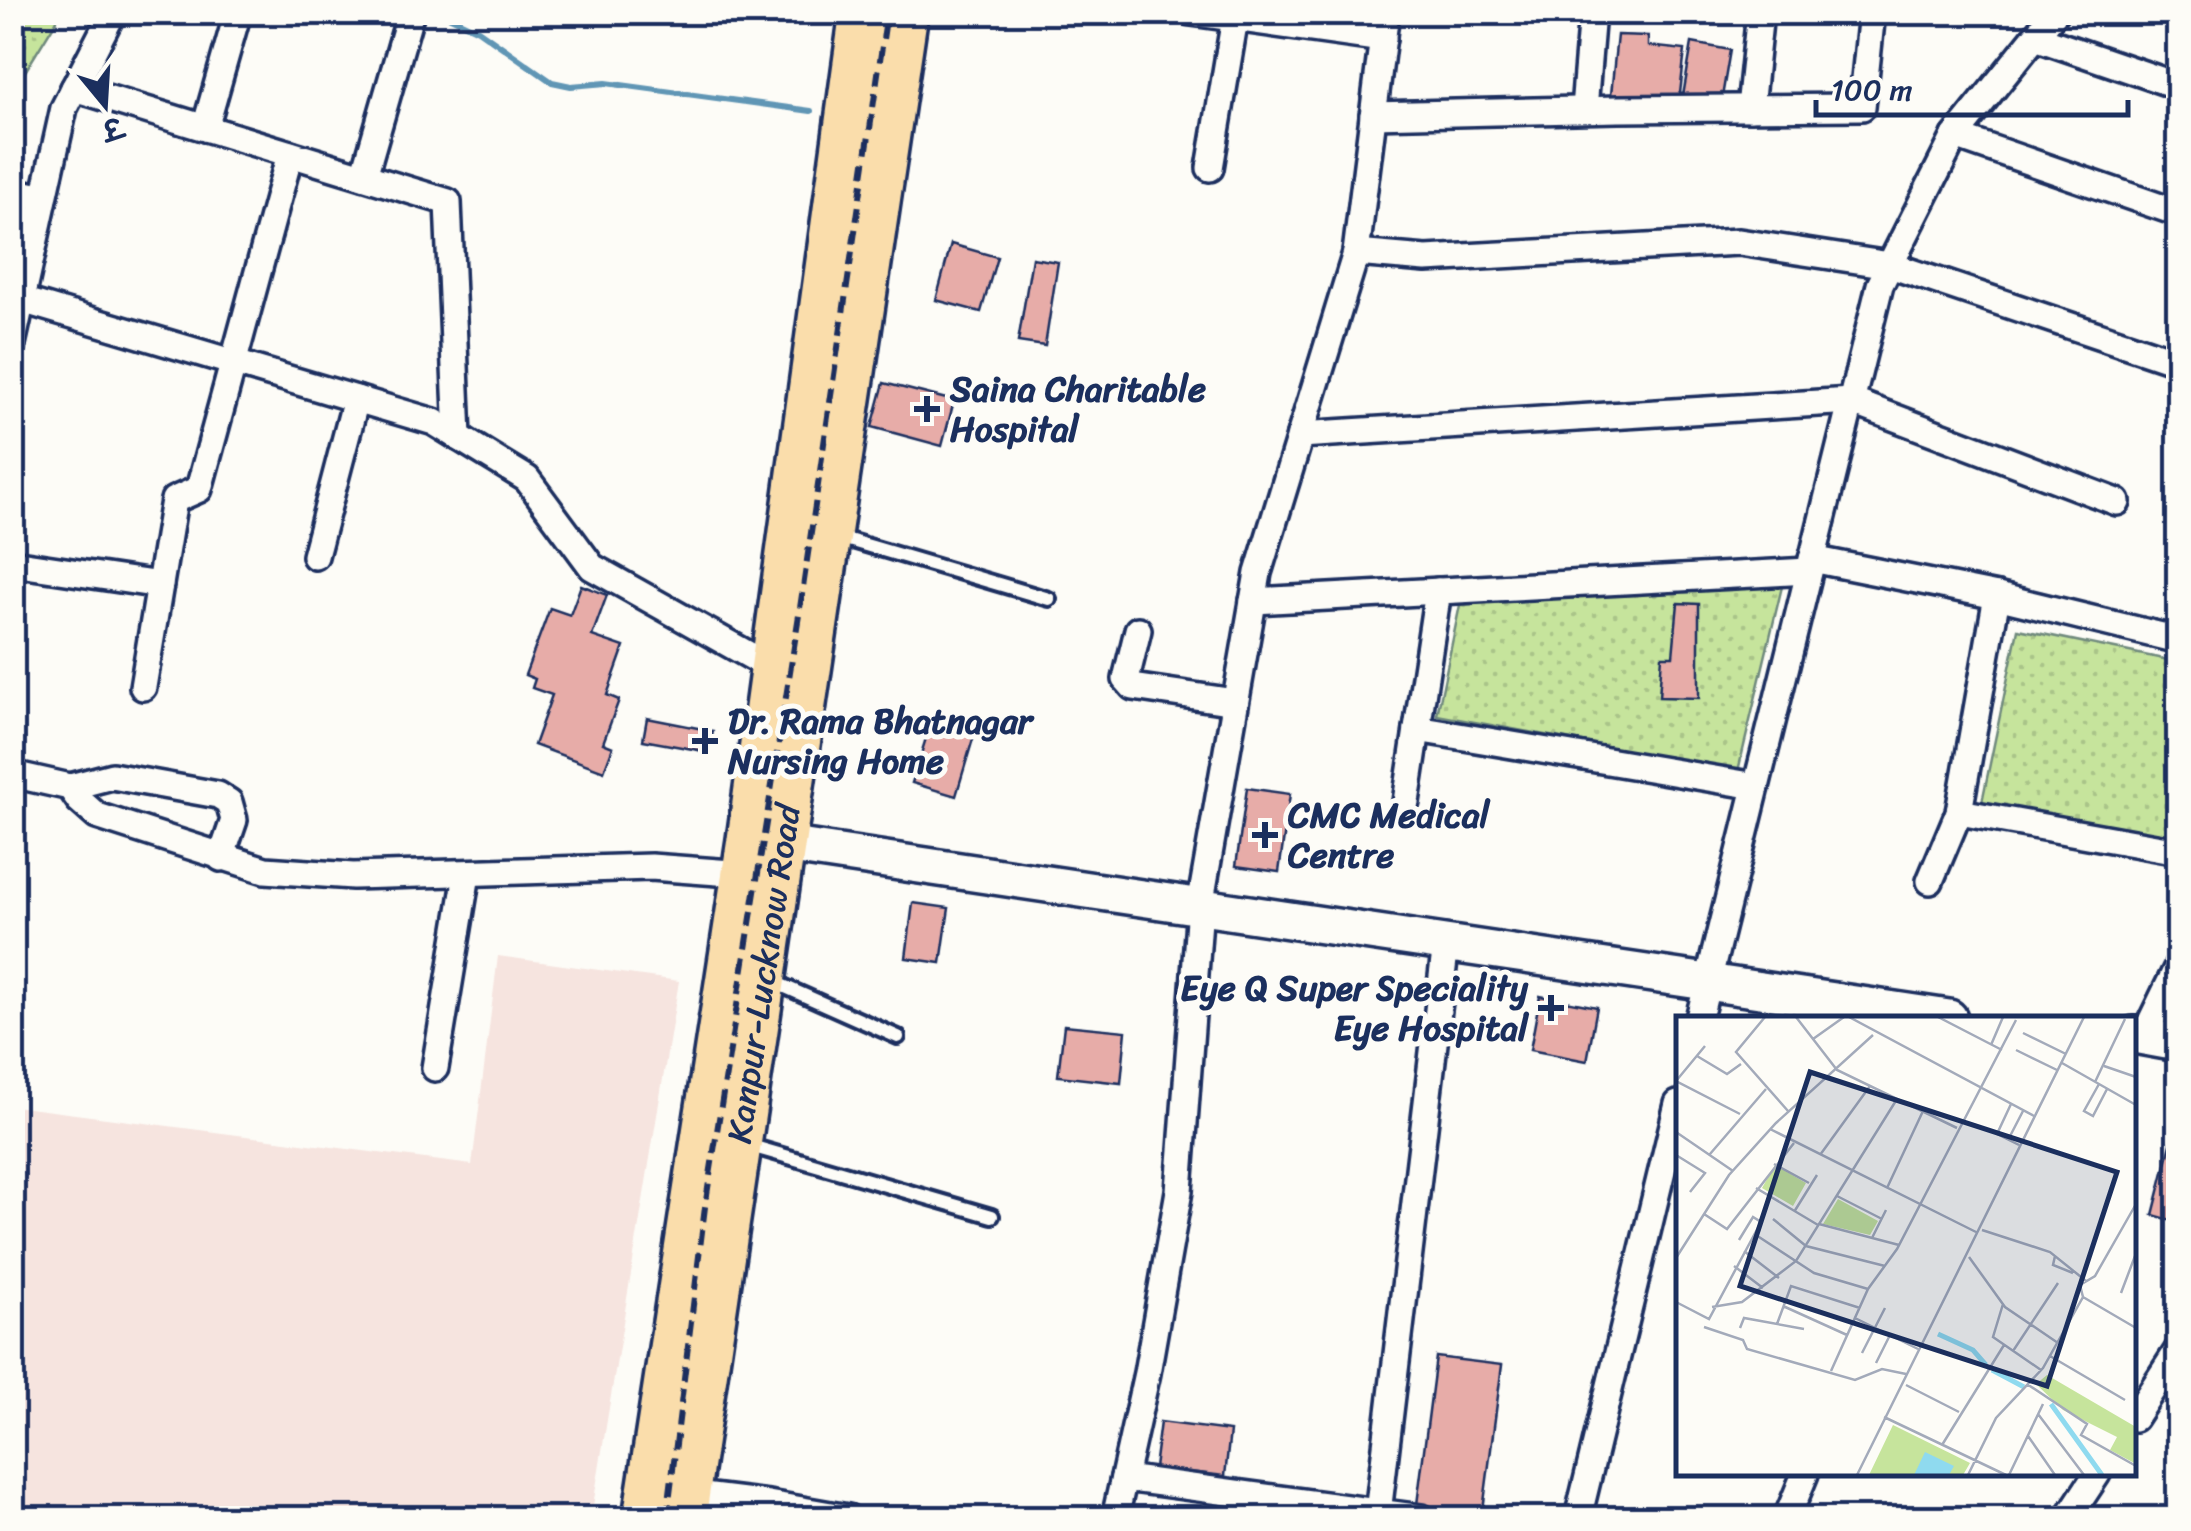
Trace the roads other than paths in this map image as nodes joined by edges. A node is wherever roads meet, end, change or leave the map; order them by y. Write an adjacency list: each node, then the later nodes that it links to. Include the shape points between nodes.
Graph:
1 (113, 12): 16 (street)
2 (238, 12): 20 (street)
3 (411, 12): 24 (street)
4 (863, 12): 50 (highway, Kanpur-Lucknow Road)
5 (906, 12): 39 (highway, Kanpur-Lucknow Road)
6 (1192, 12): 12 (street)
7 (1386, 12): 14 (street)
8 (1592, 12): 18 (street)
9 (1760, 12): 17 (street)
10 (1872, 12): 17 (street, via 1862,108)
11 (2054, 12): 13 (street)
12 (1236, 16): 14 (street); 23 (street)
13 (2035, 36): 15 (street); 21 (street)
14 (1383, 39): 19 (street)
15 (2178, 86)
16 (74, 88): 20 (street); 26 (street)
17 (1750, 108): 18 (street)
18 (1584, 109): 19 (street)
19 (1373, 115): 28 (street)
20 (205, 128): 22 (street)
21 (1955, 136): 27 (street); 29 (street)
22 (290, 154): 24 (street); 33 (street)
23 (1210, 168)
24 (364, 176): 37 (street, via 448,202)
25 (12, 191): 26 (street)
26 (44, 198): 30 (street)
27 (2178, 212)
28 (1356, 254): 29 (street, via 1426,259 1738,242); 36 (street)
29 (1890, 265): 32 (street); 35 (street)
30 (22, 300): 31 (street); 33 (street)
31 (12, 344)
32 (2178, 362)
33 (234, 363): 34 (street); 43 (street, via 199,489 174,500)
34 (356, 399): 37 (street, via 434,422); 40 (street)
35 (1851, 401): 36 (street); 38 (street); 42 (street)
36 (1300, 435): 47 (street)
37 (458, 437): 50 (street, via 527,479 592,568)
38 (2118, 502)
39 (828, 534): 46 (lane); 60 (highway, Kanpur-Lucknow Road)
40 (315, 556)
41 (12, 562): 43 (street)
42 (1811, 565): 44 (street); 45 (street); 55 (street)
43 (160, 584): 51 (street)
44 (1438, 590): 47 (street); 53 (street)
45 (1997, 596): 49 (street); 58 (street)
46 (1049, 600)
47 (1253, 600): 52 (street)
48 (1138, 630): 52 (street, via 1126,679 1133,686)
49 (2178, 640)
50 (774, 669): 60 (highway, Kanpur-Lucknow Road)
51 (142, 687)
52 (1235, 702): 64 (street)
53 (1417, 730): 55 (street); 57 (street)
54 (12, 774): 56 (street)
55 (1756, 786): 68 (street)
56 (70, 788): 61 (street, via 96,816); 61 (street, via 112,776 218,795 230,802 234,820)
57 (1406, 802)
58 (1959, 812): 59 (street); 63 (street)
59 (2178, 851)
60 (759, 853): 62 (street, via 651,867); 64 (street); 67 (highway, Kanpur-Lucknow Road); 85 (highway, Kanpur-Lucknow Road)
61 (221, 858): 62 (street, via 282,872)
62 (467, 874): 73 (street)
63 (1930, 882)
64 (1200, 906): 65 (street); 81 (street, via 1179,1191)
65 (1446, 943): 68 (street); 84 (street)
66 (2178, 966): 72 (street)
67 (761, 976): 71 (lane); 75 (highway, Kanpur-Lucknow Road)
68 (1708, 983): 69 (street); 70 (street)
69 (1700, 1016)
70 (1935, 1016)
71 (898, 1037)
72 (2152, 1038)
73 (436, 1068)
74 (1676, 1112): 89 (street)
75 (736, 1142): 76 (lane); 82 (highway, Kanpur-Lucknow Road)
76 (992, 1216)
77 (2178, 1350): 78 (street)
78 (2136, 1415)
79 (1804, 1476): 90 (street)
80 (2096, 1476): 91 (street)
81 (1124, 1478): 84 (street); 87 (street)
82 (684, 1506): 83 (street)
83 (767, 1511): 86 (street)
84 (1378, 1513): 88 (street)
85 (646, 1518)
86 (848, 1518)
87 (1115, 1518)
88 (1422, 1518)
89 (1578, 1518)
90 (1787, 1518)
91 (2068, 1518)

